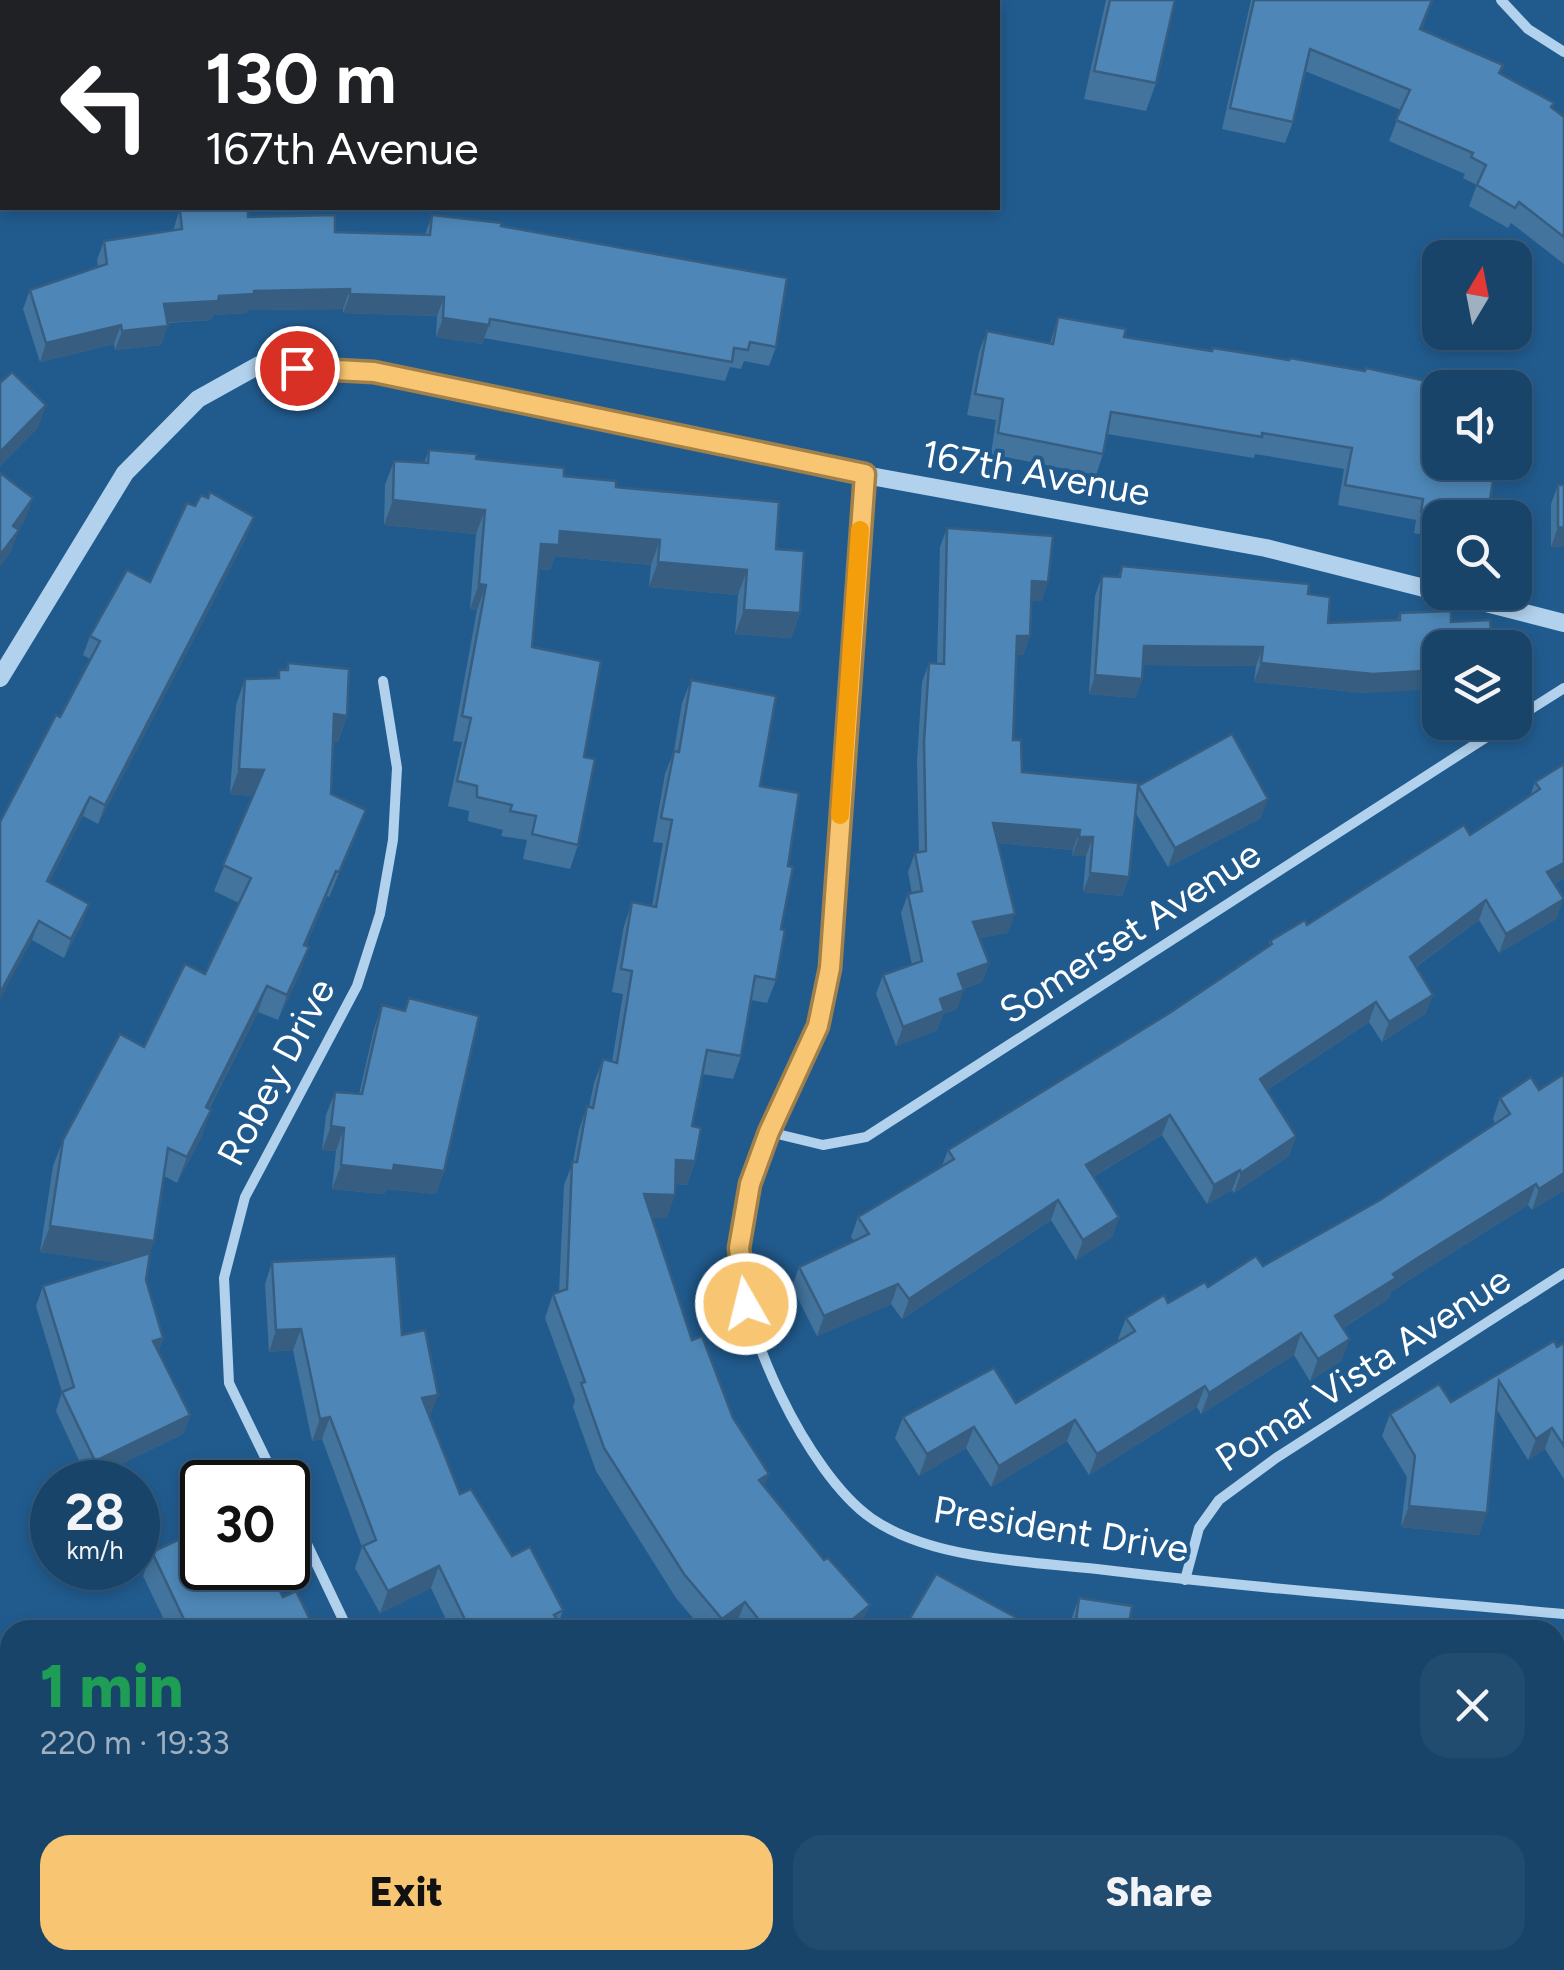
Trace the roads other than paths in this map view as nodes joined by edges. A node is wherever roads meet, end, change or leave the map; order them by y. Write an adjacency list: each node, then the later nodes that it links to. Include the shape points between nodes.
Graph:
1 (1501, 0): 2 (street, via 1528,30)
2 (1564, 52)
3 (865, 474): 4 (street, 167th Avenue, via 1266,548); 7 (street, 167th Avenue, via 374,372 259,366 198,398 125,473); 12 (street, President Drive, via 830,968 818,1026)
4 (1422, 587)
5 (1512, 610): 6 (street, 167th Avenue)
6 (1564, 623)
7 (0, 678)
8 (384, 681): 14 (street, Robey Drive, via 397,768 380,914 356,986 245,1196 224,1278 229,1384)
9 (1564, 688): 10 (street, Somerset Avenue)
10 (1532, 708)
11 (1482, 740): 12 (street, Somerset Avenue, via 866,1137 824,1146)
12 (769, 1132): 16 (street, President Drive, via 743,1216 739,1248 746,1304 784,1402 838,1489 872,1519 948,1549)
13 (1564, 1272): 16 (street, Pomar Vista Avenue, via 1219,1500 1199,1528)
14 (266, 1460)
15 (310, 1550): 18 (street)
16 (1185, 1580): 17 (street, President Drive)
17 (1564, 1614)
18 (343, 1620)

